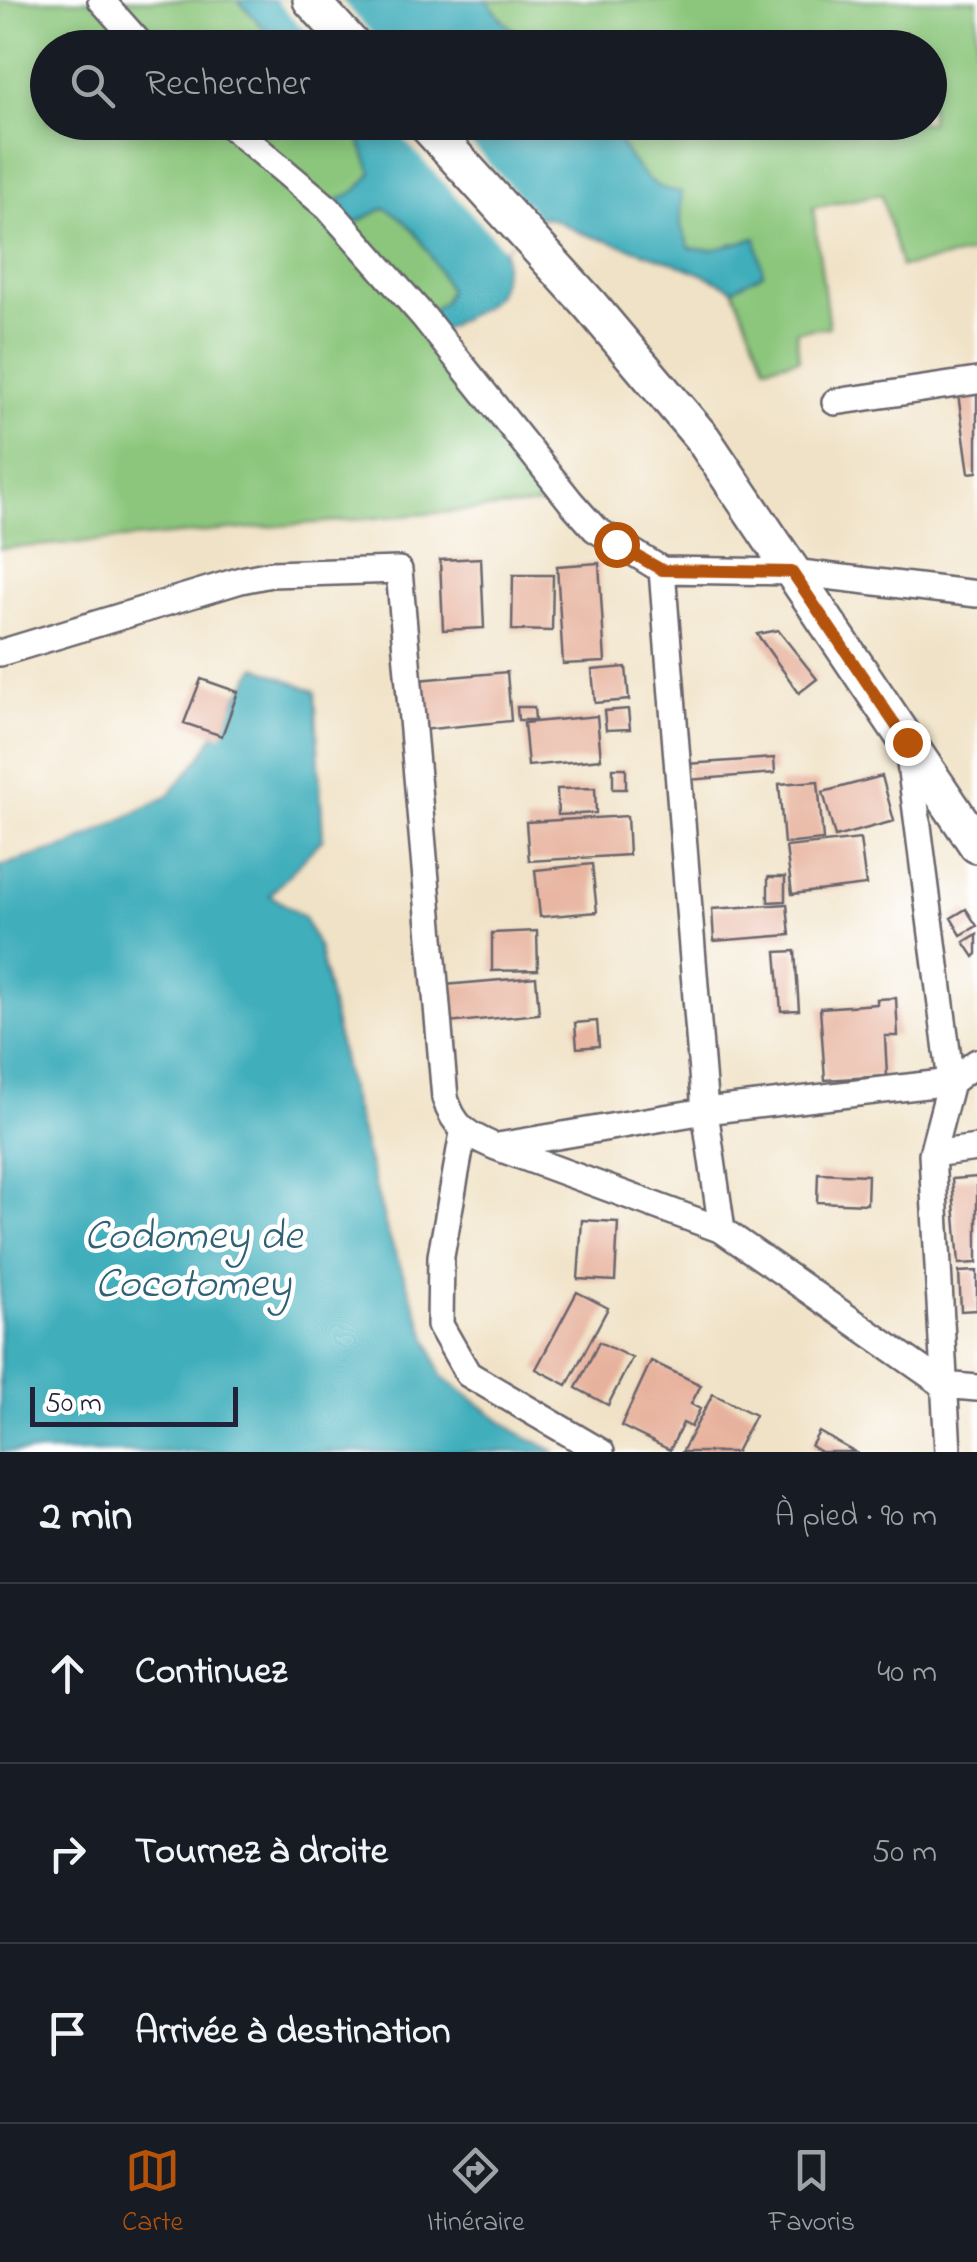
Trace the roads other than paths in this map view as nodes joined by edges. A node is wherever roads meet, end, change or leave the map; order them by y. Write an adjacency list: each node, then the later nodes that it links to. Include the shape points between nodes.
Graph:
1 (101, 0): 3 (street)
2 (312, 0): 4 (main road)
3 (128, 30)
4 (339, 30)
5 (247, 140): 9 (street, via 336,218 595,529)
6 (440, 140): 10 (main road, via 703,439)
7 (977, 381): 8 (street)
8 (835, 402)
9 (662, 570): 10 (street); 17 (street)
10 (792, 572): 11 (street); 13 (main road)
11 (977, 594)
12 (0, 653): 18 (street, via 241,580 399,570 445,1098)
13 (907, 742): 14 (main road); 16 (street)
14 (977, 844)
15 (977, 1062): 16 (street)
16 (951, 1082): 17 (street); 21 (street)
17 (705, 1111): 19 (street); 22 (street)
18 (464, 1133): 19 (street); 25 (street, via 442,1256 440,1324 468,1374)
19 (496, 1147): 22 (street)
20 (977, 1148): 21 (street)
21 (932, 1154): 23 (street)
22 (722, 1230): 23 (street)
23 (944, 1385): 24 (street); 26 (street)
24 (977, 1388)
25 (601, 1452)
26 (948, 1452)

